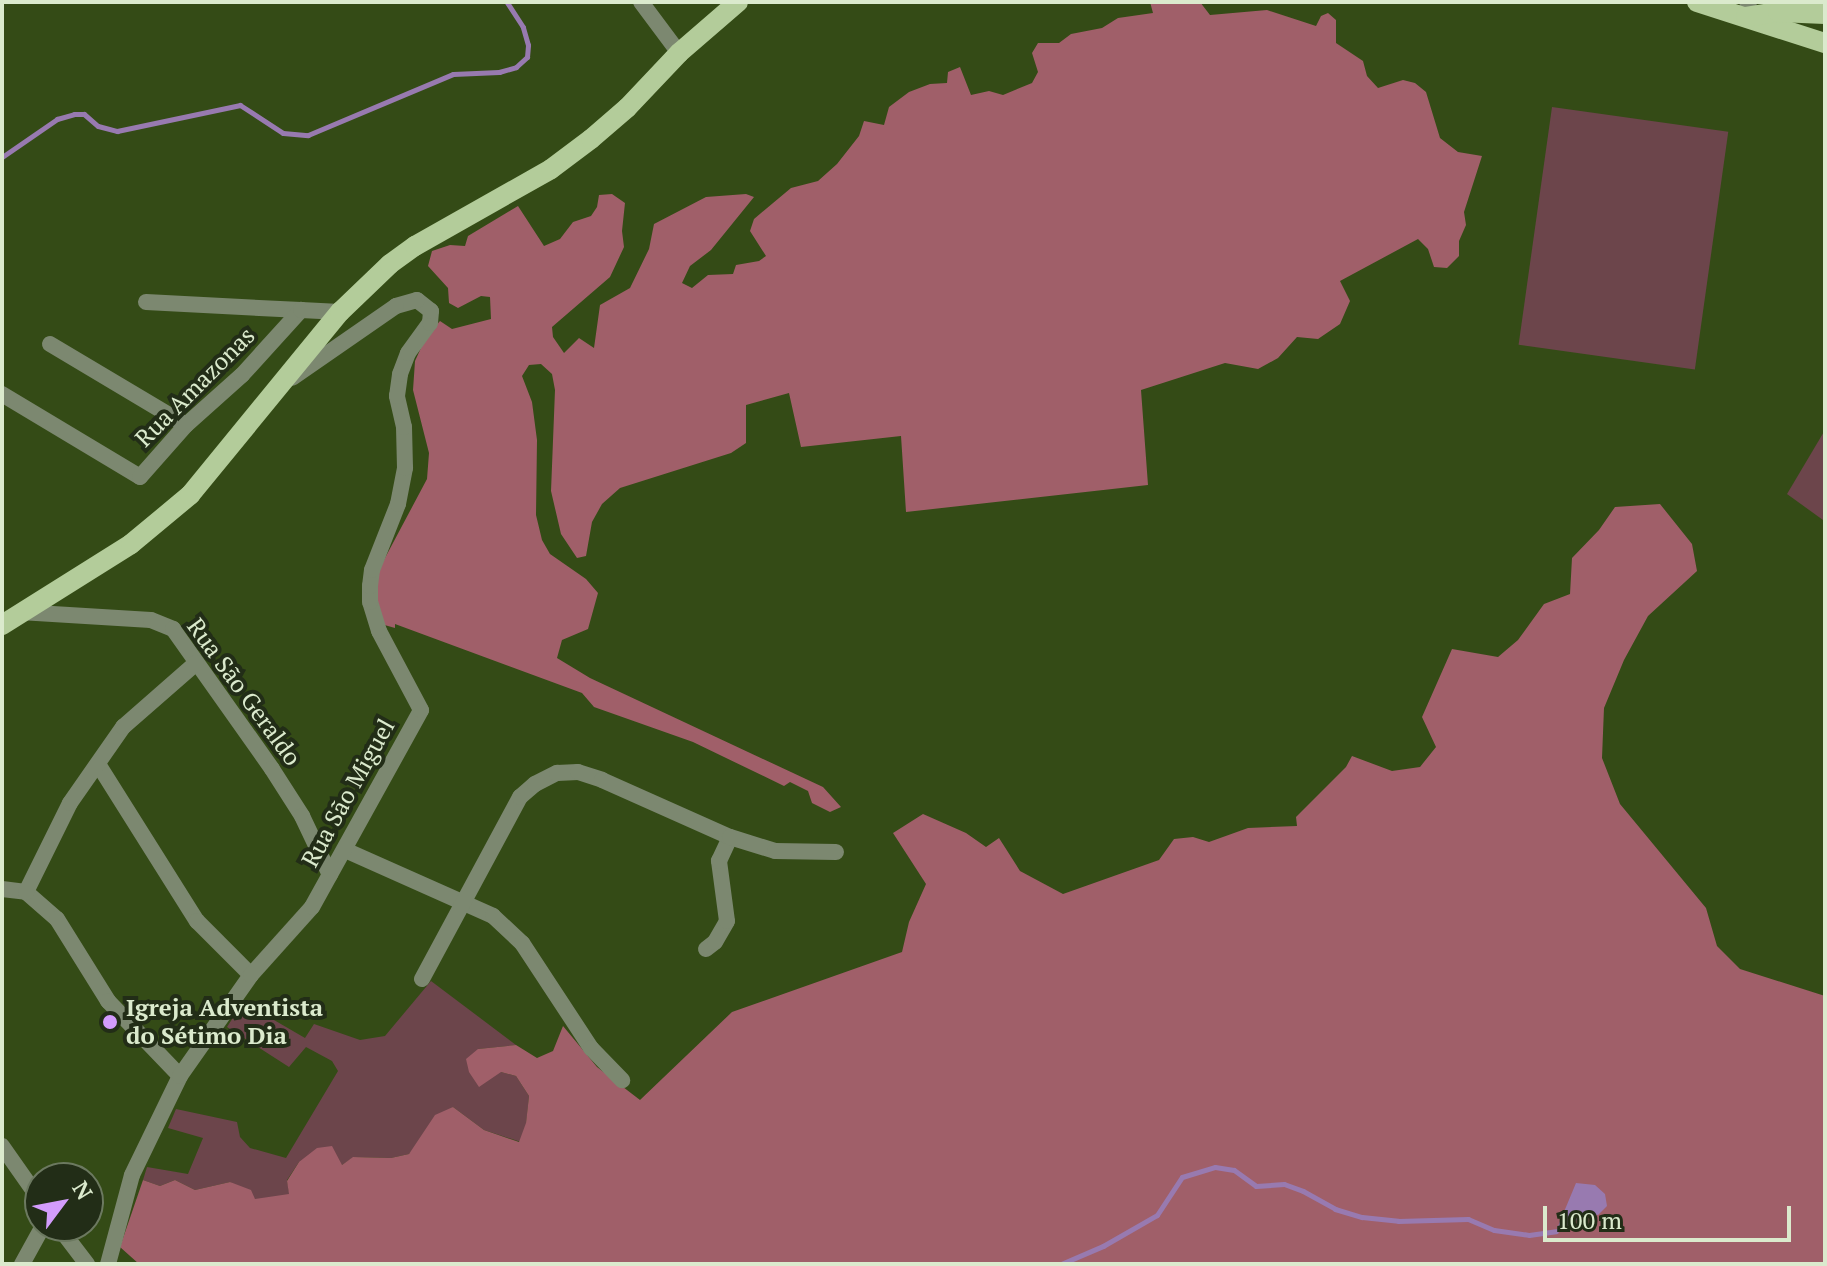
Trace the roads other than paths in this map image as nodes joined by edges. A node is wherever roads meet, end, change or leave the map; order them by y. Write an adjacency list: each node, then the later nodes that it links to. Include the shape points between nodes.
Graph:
1 (641, 2): 8 (street)
2 (738, 2): 8 (main road)
3 (1706, 4): 5 (main road)
4 (1775, 7): 5 (main road); 6 (main road)
5 (1746, 10): 7 (main road)
6 (1825, 14)
7 (1825, 43)
8 (679, 53): 11 (main road, via 591,139 551,169 415,246)
9 (146, 302): 10 (street)
10 (301, 310): 11 (street); 15 (street, Rua Amazonas, via 242,375)
11 (340, 312): 13 (main road)
12 (50, 344): 15 (street)
13 (273, 392): 16 (main road, via 200,483 157,526); 21 (street, Rua São Miguel, via 396,306 417,300 431,311 430,323 400,374 397,396 405,468 370,586 379,631 421,710)
14 (2, 394): 15 (street, Rua Amazonas, via 140,477)
15 (186, 425)
16 (20, 612): 17 (main road); 18 (street, Rua São Geraldo, via 163,623 181,638)
17 (2, 625)
18 (196, 663): 19 (street, via 123,727); 23 (street, Rua São Geraldo, via 302,816)
19 (98, 764): 25 (street, via 47,844); 28 (street, via 197,921)
20 (730, 837): 22 (street, via 775,851); 26 (street, via 602,780 578,772 557,773 520,797); 27 (street, via 719,873 727,921)
21 (345, 850): 23 (street, Rua São Miguel); 26 (street)
22 (836, 852)
23 (330, 875): 28 (street, Rua São Miguel, via 312,907)
24 (2, 889): 25 (street)
25 (26, 892): 30 (street, via 65,929 125,1021)
26 (462, 901): 29 (street); 31 (street, via 493,916 522,943 591,1048)
27 (706, 949)
28 (251, 975): 30 (street, Rua São Miguel)
29 (422, 979)
30 (180, 1076): 38 (street, Rua São Miguel, via 132,1175)
31 (622, 1080)
32 (2, 1146): 33 (street)
33 (24, 1177)
34 (34, 1242): 36 (street)
35 (70, 1242): 37 (street)
36 (22, 1264)
37 (87, 1264)
38 (108, 1264)

